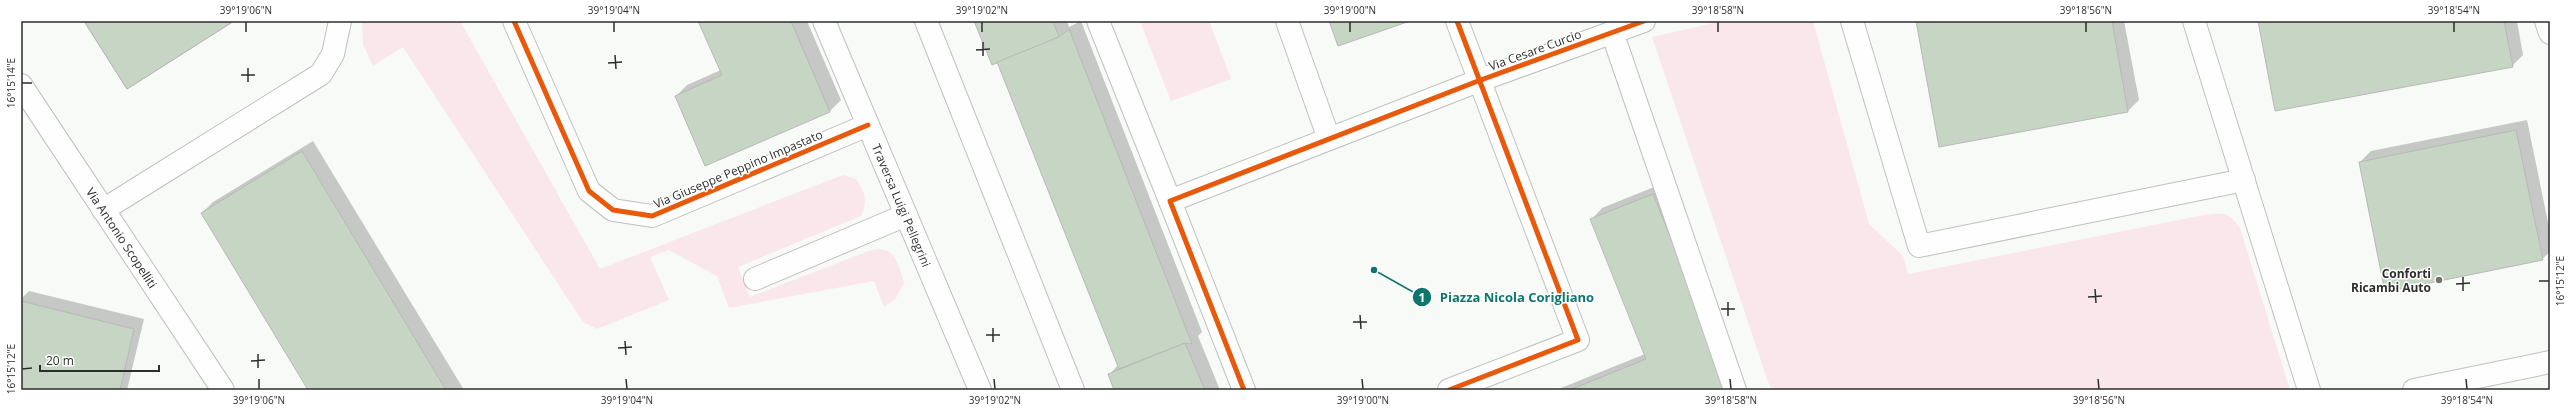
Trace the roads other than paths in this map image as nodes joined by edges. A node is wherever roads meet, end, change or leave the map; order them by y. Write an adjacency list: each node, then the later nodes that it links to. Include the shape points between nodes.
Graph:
1 (340, 21): 20 (street, via 333,54 321,74)
2 (514, 21): 16 (street, Via Giuseppe Peppino Impastato, via 589,191 613,210 652,216)
3 (824, 21): 16 (street, Traversa Luigi Pellegrini)
4 (926, 21): 26 (street)
5 (1098, 21): 19 (street)
6 (1287, 21): 17 (street)
7 (1457, 21): 14 (street)
8 (1644, 21): 12 (street, Via Cesare Curcio)
9 (1852, 21): 18 (street, via 1919,246)
10 (2194, 21): 18 (street)
11 (2546, 21): 13 (street)
12 (1612, 32): 14 (street, Via Cesare Curcio); 29 (street)
13 (2550, 33)
14 (1478, 82): 17 (street, Via Cesare Curcio); 28 (street, via 1578,340)
15 (21, 84): 20 (street, Via Antonio Scopelliti)
16 (868, 125): 21 (street, Traversa Luigi Pellegrini)
17 (1329, 139): 19 (street, Via Cesare Curcio)
18 (2244, 180): 30 (street)
19 (1170, 201): 27 (street)
20 (103, 210): 24 (street, Via Antonio Scopelliti)
21 (906, 215): 22 (street); 25 (street, Traversa Luigi Pellegrini)
22 (755, 279)
23 (2550, 362): 31 (street)
24 (223, 390)
25 (980, 390)
26 (1073, 390)
27 (1244, 390)
28 (1449, 390)
29 (1735, 390)
30 (2309, 390)
31 (2414, 390)

